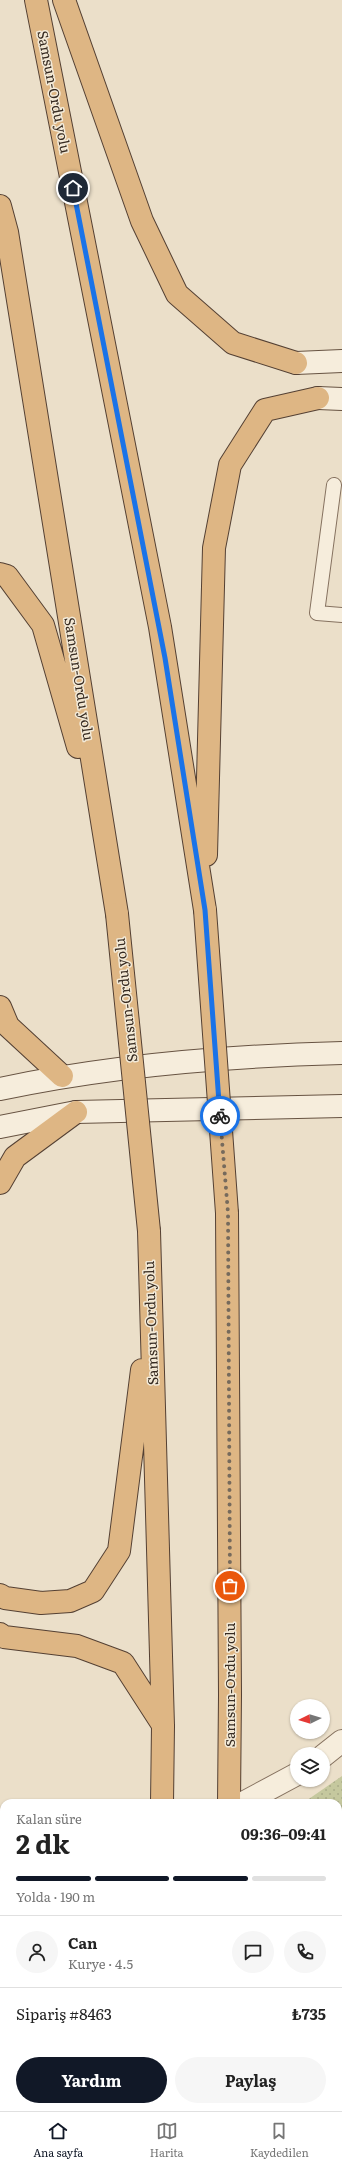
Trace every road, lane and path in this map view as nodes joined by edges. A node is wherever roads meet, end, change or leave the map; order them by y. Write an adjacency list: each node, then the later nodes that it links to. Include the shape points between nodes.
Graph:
1 (36, 0): 12 (highway, Samsun-Ordu yolu, via 160,627)
2 (64, 0): 5 (highway, via 142,221 177,294 233,343)
3 (0, 206): 11 (highway, Samsun-Ordu yolu, via 7,232)
4 (342, 361): 5 (main road)
5 (296, 363)
6 (318, 398): 7 (main road); 12 (highway, via 265,410 230,465 214,548)
7 (342, 399)
8 (334, 485): 10 (lane, via 317,613)
9 (0, 574): 11 (highway, via 7,576 43,625)
10 (342, 615)
11 (105, 838): 21 (highway, Samsun-Ordu yolu, bridge, via 118,914 149,1231)
12 (205, 910): 29 (highway, Samsun-Ordu yolu, bridge, via 228,1213)
13 (0, 1007): 15 (highway, via 8,1026)
14 (342, 1053): 15 (main road, via 255,1055)
15 (62, 1076): 16 (main road)
16 (0, 1089)
17 (342, 1106): 18 (main road)
18 (76, 1112): 19 (main road); 20 (highway, via 15,1157)
19 (0, 1127)
20 (0, 1183)
21 (151, 1299): 22 (highway, via 119,1551 93,1591 70,1601 40,1603); 24 (highway, Samsun-Ordu yolu)
22 (0, 1595)
23 (0, 1634): 24 (highway, via 4,1637 77,1646 123,1663)
24 (163, 1726): 28 (highway, Samsun-Ordu yolu)
25 (342, 1741): 26 (main road)
26 (330, 1750)
27 (290, 1778): 30 (main road)
28 (162, 1799)
29 (229, 1799)
30 (250, 1799)

